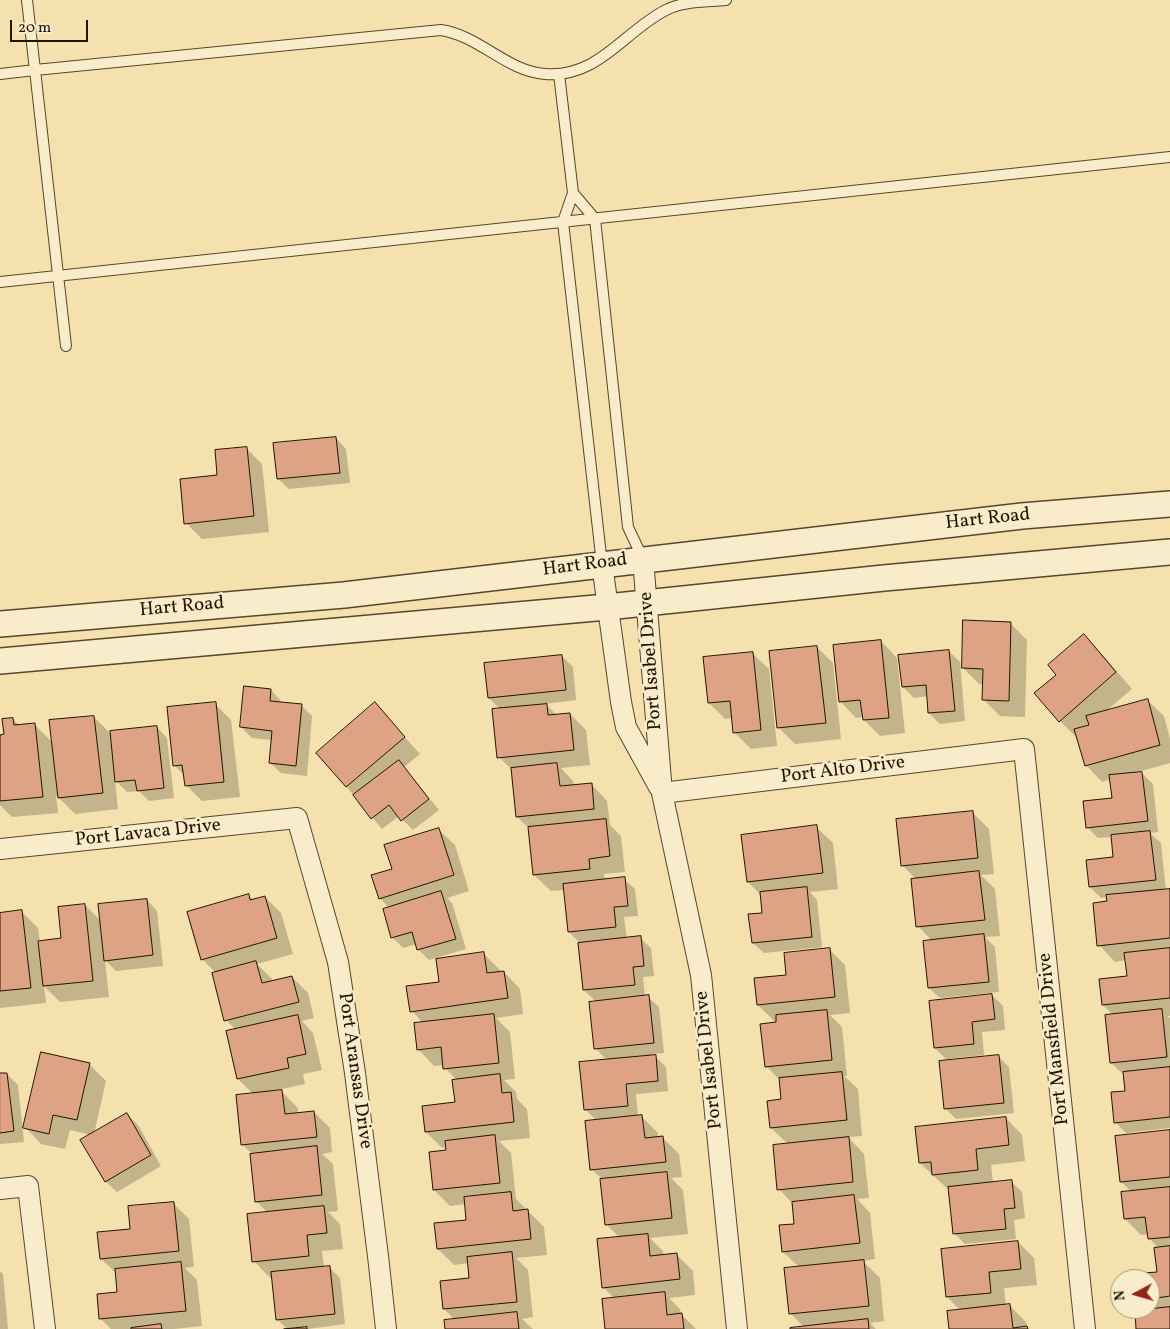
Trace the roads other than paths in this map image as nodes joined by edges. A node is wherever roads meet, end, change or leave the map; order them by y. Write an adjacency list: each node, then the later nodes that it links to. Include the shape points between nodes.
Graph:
1 (27, 0): 3 (lane)
2 (726, 0): 5 (lane, via 668,8 599,60)
3 (35, 70): 4 (lane); 5 (lane, via 441,30 465,36 533,72); 10 (lane)
4 (0, 74)
5 (559, 74): 7 (lane)
6 (1170, 157): 8 (lane)
7 (573, 193): 8 (lane); 9 (lane)
8 (595, 219): 9 (lane); 15 (lane, via 628,527)
9 (562, 222): 10 (lane); 16 (lane)
10 (58, 276): 11 (lane); 12 (lane)
11 (0, 282)
12 (66, 346)
13 (1170, 504): 15 (street, Hart Road, via 1022,516)
14 (1170, 552): 17 (street, Hart Road)
15 (644, 559): 16 (street, Hart Road); 17 (street, Port Isabel Drive)
16 (602, 564): 18 (street, Port Isabel Drive); 19 (street, Hart Road, via 344,595)
17 (648, 603): 18 (street, Hart Road); 22 (street, Port Isabel Drive)
18 (607, 607): 20 (street, Hart Road); 22 (street, Port Isabel Drive, via 626,727)
19 (0, 624)
20 (0, 661)
21 (1024, 749): 22 (street, Port Alto Drive); 29 (street, Port Mansfield Drive)
22 (662, 793): 28 (street, Port Isabel Drive, via 701,975)
23 (297, 818): 24 (street, Port Lavaca Drive); 27 (street, Port Aransas Drive, via 338,962)
24 (0, 849)
25 (0, 1189): 26 (street, via 28,1186)
26 (45, 1329)
27 (386, 1329)
28 (737, 1329)
29 (1085, 1329)

